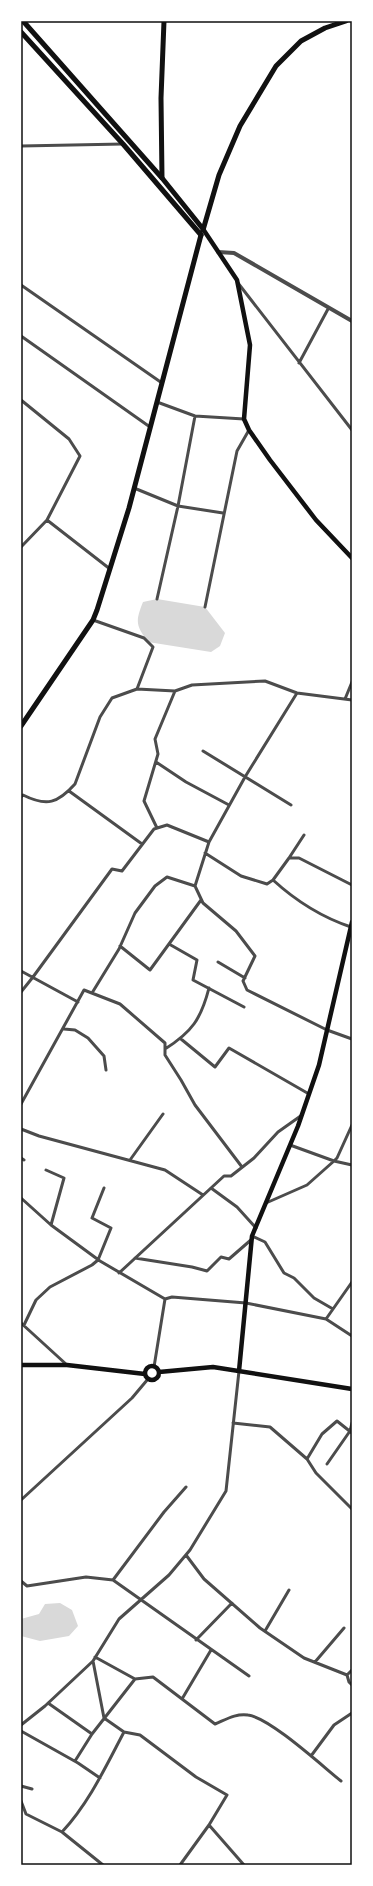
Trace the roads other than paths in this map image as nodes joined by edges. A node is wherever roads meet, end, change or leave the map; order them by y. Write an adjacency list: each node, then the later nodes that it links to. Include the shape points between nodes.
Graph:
1 (23, 21): 7 (main road)
2 (164, 21): 7 (main road)
3 (346, 21): 8 (main road, via 301,41 276,66 240,126 219,175)
4 (21, 32): 5 (main road)
5 (123, 144): 6 (street); 9 (main road)
6 (21, 146)
7 (162, 178): 8 (main road)
8 (203, 229): 9 (main road); 10 (main road)
9 (201, 235): 17 (main road)
10 (218, 252): 11 (main road); 13 (street, via 234,253)
11 (237, 280): 16 (street); 21 (main road, via 250,345)
12 (21, 285): 17 (street)
13 (328, 308): 14 (street); 16 (street)
14 (352, 321)
15 (21, 336): 22 (street)
16 (299, 363): 24 (street)
17 (162, 383): 19 (main road)
18 (21, 400): 28 (street, via 69,439 80,456)
19 (157, 402): 20 (street); 22 (main road)
20 (195, 416): 21 (street); 26 (street)
21 (244, 419): 23 (main road)
22 (150, 427): 25 (main road)
23 (249, 430): 27 (street, via 237,451); 30 (main road, via 316,520)
24 (352, 430)
25 (134, 488): 26 (street); 31 (main road)
26 (178, 506): 27 (street); 32 (street)
27 (223, 513): 33 (street)
28 (47, 520): 29 (street); 31 (street)
29 (21, 547)
30 (352, 558)
31 (110, 569): 34 (main road)
32 (157, 599)
33 (205, 607)
34 (93, 620): 36 (street, via 144,638 153,647); 41 (main road)
35 (352, 682): 39 (street)
36 (137, 689): 37 (street); 45 (street, via 112,698 100,717 75,784)
37 (175, 691): 38 (street, via 192,685 265,681); 43 (street, via 155,739 158,754)
38 (297, 693): 39 (street); 44 (street)
39 (345, 700): 40 (street)
40 (352, 700)
41 (21, 726)
42 (203, 751): 44 (street)
43 (156, 762): 47 (street, via 186,782); 49 (street, via 144,801)
44 (245, 777): 47 (street); 48 (street)
45 (69, 791): 46 (street, via 57,800 37,802); 52 (street)
46 (22, 795)
47 (229, 805): 51 (street)
48 (291, 805)
49 (156, 828): 51 (street, via 167,825); 52 (street)
50 (304, 835): 54 (street)
51 (209, 842): 53 (street)
52 (142, 844): 64 (street, via 122,871 112,869)
53 (206, 853): 55 (street, via 241,876 267,884); 57 (street)
54 (289, 858): 55 (street); 56 (street, via 299,858)
55 (273, 880): 59 (street, via 293,898 332,920)
56 (352, 885)
57 (195, 886): 58 (street); 61 (street, via 168,877 155,886 135,913)
58 (201, 900): 60 (street); 65 (street, via 236,931 255,956)
59 (351, 924): 72 (main road)
60 (169, 944): 61 (street, via 150,970); 66 (street, via 197,960 193,980)
61 (120, 946): 68 (street)
62 (218, 962): 65 (street)
63 (21, 971): 64 (street)
64 (34, 978): 67 (street); 69 (street)
65 (245, 978): 72 (street, via 243,981 247,990)
66 (209, 988): 70 (street); 73 (street, via 199,1019)
67 (21, 992)
68 (92, 993): 69 (street, via 84,990); 75 (street, via 120,1004 165,1044)
69 (78, 1002): 71 (street)
70 (244, 1007)
71 (64, 1029): 76 (street, via 75,1030 88,1038 104,1056); 78 (street)
72 (327, 1030): 74 (street); 77 (main road)
73 (181, 1039): 75 (street); 77 (street, via 215,1067 229,1048)
74 (352, 1039)
75 (165, 1049): 87 (street, via 165,1055 195,1106)
76 (106, 1070)
77 (309, 1094): 80 (main road)
78 (21, 1104)
79 (163, 1114): 84 (street)
80 (302, 1114): 83 (main road); 87 (street, via 278,1132 254,1158)
81 (352, 1125): 85 (street)
82 (21, 1129): 84 (street)
83 (290, 1145): 85 (street); 93 (main road)
84 (130, 1160): 91 (street, via 165,1170)
85 (334, 1161): 86 (street); 93 (street, via 307,1185)
86 (352, 1165)
87 (242, 1166): 90 (street, via 231,1176 224,1176)
88 (46, 1170): 94 (street, via 64,1178)
89 (104, 1188): 98 (street, via 92,1218 110,1228)
90 (211, 1188): 91 (street); 95 (street, via 237,1207)
91 (203, 1195): 97 (street)
92 (21, 1198): 94 (street)
93 (266, 1203): 95 (main road)
94 (51, 1225): 98 (street)
95 (256, 1228): 96 (main road)
96 (252, 1238): 97 (street, via 229,1259 221,1257 207,1271); 102 (main road); 103 (street, via 265,1242 284,1273 294,1278 314,1298)
97 (135, 1258): 99 (street)
98 (98, 1260): 99 (street); 105 (street, via 50,1287 36,1300)
99 (119, 1273): 101 (street)
100 (352, 1282): 103 (street)
101 (165, 1299): 102 (street, via 172,1297); 109 (street)
102 (246, 1303): 104 (street); 110 (main road)
103 (333, 1309): 104 (street)
104 (326, 1319): 106 (street)
105 (22, 1324): 108 (street)
106 (352, 1336)
107 (21, 1365): 108 (main road)
108 (66, 1365): 112 (main road)
109 (154, 1367): 111 (main road); 112 (main road, via 148,1368)
110 (239, 1370): 111 (main road, via 213,1368); 114 (main road); 115 (street)
111 (159, 1372): 113 (main road, via 156,1379)
112 (145, 1374): 113 (main road)
113 (148, 1379): 121 (street, via 132,1398)
114 (352, 1388)
115 (233, 1423): 118 (street, via 270,1427); 123 (street, via 226,1492)
116 (352, 1423): 117 (street)
117 (351, 1432): 118 (street, via 337,1421 322,1434); 119 (street)
118 (307, 1459): 122 (street, via 316,1473)
119 (327, 1464)
120 (186, 1487): 124 (street)
121 (21, 1500)
122 (352, 1509)
123 (186, 1555): 127 (street, via 169,1575); 128 (street, via 204,1579)
124 (113, 1580): 125 (street, via 86,1577 27,1586); 127 (street)
125 (21, 1581)
126 (289, 1590): 130 (street)
127 (140, 1599): 131 (street); 133 (street, via 120,1618)
128 (232, 1603): 130 (street); 131 (street)
129 (344, 1628): 135 (street)
130 (265, 1631): 135 (street, via 304,1658)
131 (196, 1640): 132 (street)
132 (211, 1650): 138 (street); 141 (street)
133 (95, 1657): 134 (street); 139 (street)
134 (93, 1661): 142 (street); 144 (street)
135 (315, 1662): 137 (street)
136 (352, 1670): 137 (street)
137 (347, 1675): 140 (street)
138 (249, 1676)
139 (135, 1679): 141 (street, via 153,1677); 144 (street)
140 (352, 1685)
141 (182, 1699): 149 (street, via 215,1724 236,1715 248,1715 264,1720)
142 (48, 1703): 145 (street); 148 (street)
143 (352, 1713): 149 (street, via 334,1725)
144 (104, 1718): 147 (street); 148 (street)
145 (21, 1725)
146 (21, 1730): 150 (street)
147 (124, 1732): 151 (street); 156 (street, via 140,1735 196,1777 227,1794)
148 (92, 1734): 150 (street)
149 (311, 1756): 152 (street)
150 (75, 1761): 151 (street)
151 (100, 1778): 157 (street, via 74,1819)
152 (341, 1781)
153 (21, 1786): 154 (street)
154 (32, 1789)
155 (21, 1801): 157 (street, via 26,1814)
156 (209, 1825): 159 (street); 160 (street)
157 (62, 1832): 158 (street)
158 (101, 1864)
159 (180, 1865)
160 (244, 1865)

